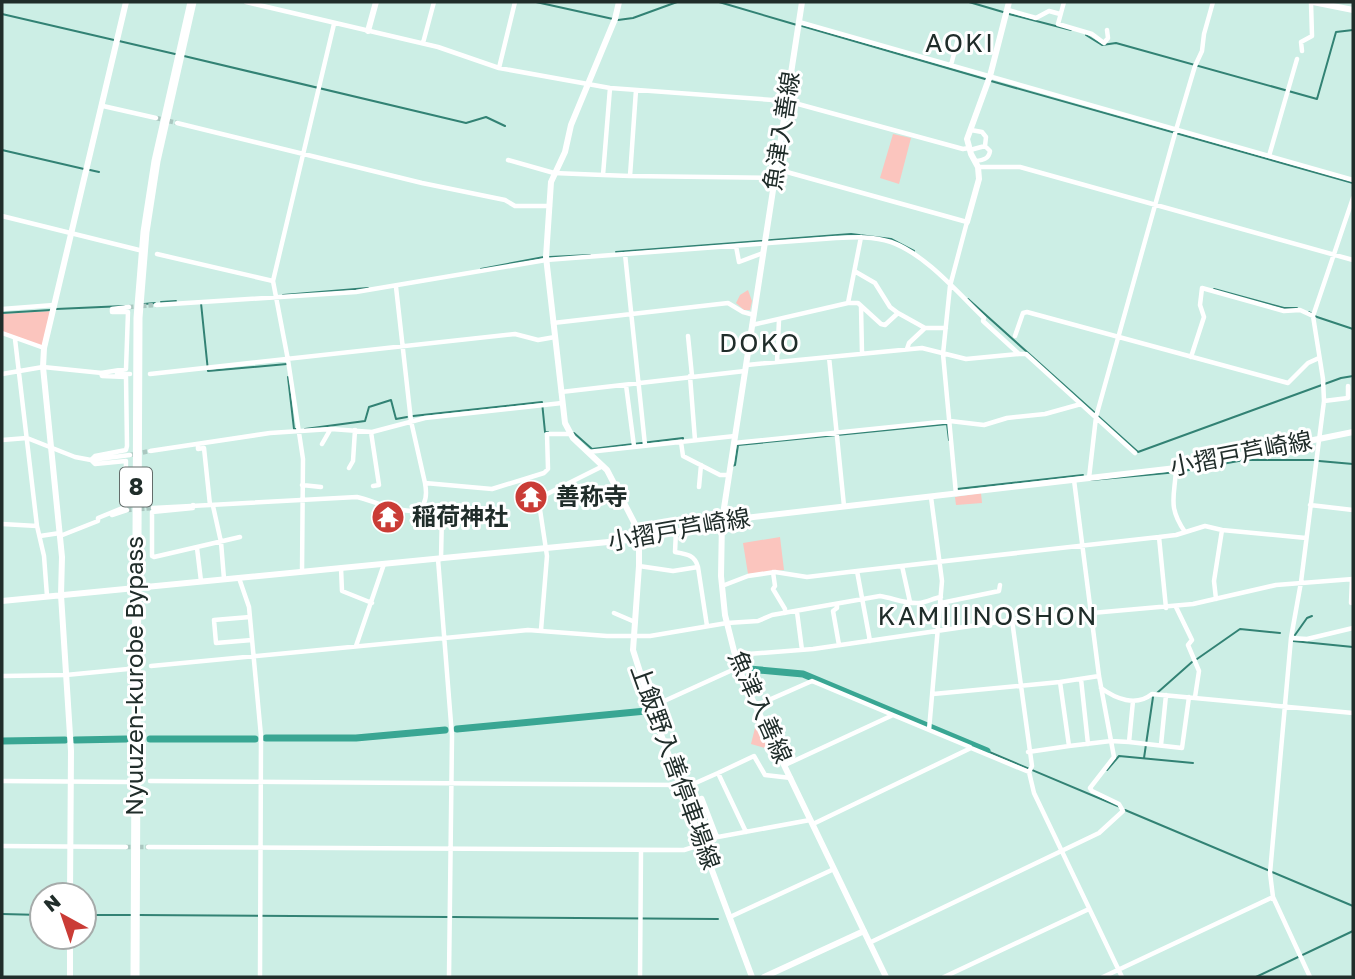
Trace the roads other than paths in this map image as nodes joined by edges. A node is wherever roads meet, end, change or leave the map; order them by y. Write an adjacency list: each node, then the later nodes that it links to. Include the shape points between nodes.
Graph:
1 (126, 2): 31 (main road)
2 (192, 2): 199 (highway, Nyuuzen-kurobe Bypass / 8, via 145,232 138,318)
3 (246, 2): 17 (street)
4 (376, 2): 19 (main road)
5 (434, 2): 21 (street)
6 (514, 2): 25 (street)
7 (619, 2): 27 (main road)
8 (802, 2): 16 (main road, 魚津入善線)
9 (1009, 2): 13 (main road)
10 (1064, 2): 15 (street)
11 (1213, 2): 35 (street)
12 (1316, 2): 14 (main road); 22 (street, via 1312,36 1301,42)
13 (1008, 10): 15 (street, via 1036,18 1049,11); 26 (main road)
14 (1353, 10)
15 (1060, 14): 18 (street, via 1058,24 1092,34 1104,43)
16 (799, 22): 24 (street); 30 (main road, 魚津入善線)
17 (334, 24): 19 (street); 38 (street)
18 (1107, 30)
19 (368, 31): 21 (street)
20 (959, 35): 24 (street)
21 (423, 43): 25 (street)
22 (1302, 51)
23 (1297, 59): 39 (street)
24 (951, 65): 26 (street)
25 (499, 68): 27 (street)
26 (990, 76): 34 (main road); 35 (street)
27 (587, 85): 28 (street); 43 (main road)
28 (610, 88): 29 (street); 44 (street)
29 (636, 90): 30 (street); 45 (street)
30 (787, 101): 37 (street); 42 (main road, 魚津入善線)
31 (103, 106): 32 (street); 53 (main road)
32 (156, 118)
33 (177, 123): 38 (street)
34 (971, 130): 36 (street, via 985,135); 37 (main road)
35 (1176, 130): 39 (street); 49 (street)
36 (985, 146): 37 (street); 41 (street, via 988,156)
37 (969, 149): 41 (main road)
38 (304, 153): 50 (street, via 515,206); 65 (street)
39 (1269, 156): 47 (street)
40 (508, 160): 43 (street)
41 (977, 164): 49 (street, via 1020,167); 52 (main road, via 979,179)
42 (776, 169): 46 (main road, 魚津入善線); 52 (street)
43 (554, 173): 44 (street); 50 (main road)
44 (603, 175): 45 (street)
45 (630, 176): 46 (street)
46 (775, 178): 55 (main road, 魚津入善線)
47 (1353, 180)
48 (1353, 198): 61 (street)
49 (1155, 205): 61 (street); 87 (street)
50 (550, 206): 62 (main road)
51 (2, 216): 53 (street)
52 (967, 222): 66 (street)
53 (71, 233): 57 (street); 70 (main road)
54 (861, 237): 55 (street); 64 (street); 66 (street, via 903,247)
55 (764, 244): 56 (street); 58 (main road, 魚津入善線)
56 (736, 246): 58 (street, via 739,262); 60 (street)
57 (139, 250)
58 (763, 253): 77 (main road, 魚津入善線)
59 (157, 254): 65 (street)
60 (625, 254): 62 (street); 76 (street)
61 (1334, 255): 63 (street); 78 (street)
62 (546, 260): 67 (street); 80 (main road)
63 (1353, 260)
64 (856, 272): 69 (street); 75 (street, via 875,283)
65 (273, 281): 68 (street)
66 (950, 286): 83 (street); 95 (street)
67 (396, 287): 68 (street); 90 (street)
68 (277, 298): 71 (street); 99 (street)
69 (848, 303): 72 (street); 79 (street)
70 (54, 305): 74 (street); 91 (main road)
71 (156, 305)
72 (861, 305): 75 (street, via 885,325); 93 (street)
73 (129, 307): 104 (street, via 112,309 128,312 126,369)
74 (2, 309)
75 (898, 313): 82 (street)
76 (630, 314): 77 (street, via 729,303); 80 (street); 109 (street)
77 (754, 315): 81 (main road, 魚津入善線)
78 (1313, 316): 97 (street, via 1202,288 1204,317); 98 (street)
79 (779, 320): 81 (street); 100 (street)
80 (554, 323): 88 (main road)
81 (752, 325): 102 (main road, 魚津入善線)
82 (925, 328): 83 (street); 92 (street)
83 (946, 328): 94 (street)
84 (2, 333): 89 (street)
85 (688, 336): 108 (street)
86 (1015, 336): 87 (street, via 1027,312)
87 (1118, 336): 97 (street); 116 (street)
88 (555, 337): 90 (street, via 538,340 515,334); 112 (main road)
89 (15, 339): 91 (street); 103 (street)
90 (403, 347): 99 (street); 117 (street)
91 (44, 348): 101 (main road)
92 (907, 349): 93 (street); 94 (street)
93 (862, 353): 96 (street)
94 (943, 354): 95 (street, via 966,359); 118 (street)
95 (1019, 354): 115 (street, via 1026,355)
96 (829, 357): 100 (street); 124 (street)
97 (1191, 357): 98 (street, via 1288,383)
98 (1319, 358): 113 (street)
99 (288, 360): 107 (street); 121 (street)
100 (777, 362): 102 (street)
101 (43, 367): 103 (street); 104 (street); 136 (main road)
102 (745, 368): 108 (street); 127 (main road, 魚津入善線)
103 (19, 372): 105 (street); 126 (street)
104 (102, 373): 106 (street); 141 (street, via 125,377 127,446)
105 (2, 374)
106 (130, 374)
107 (150, 374)
108 (691, 376): 109 (street); 130 (street)
109 (639, 384): 110 (street); 134 (street)
110 (626, 385): 112 (street); 135 (street)
111 (1348, 386): 113 (street, via 1349,398)
112 (561, 392): 114 (main road)
113 (1324, 401): 128 (street)
114 (562, 403): 117 (street); 125 (main road)
115 (1081, 404): 116 (street); 118 (street, via 984,425)
116 (1096, 417): 139 (street); 147 (street)
117 (411, 421): 122 (street); 149 (street)
118 (950, 421): 124 (street); 154 (street)
119 (331, 429): 120 (street); 121 (street); 133 (street)
120 (355, 430): 122 (street); 144 (street)
121 (298, 432): 132 (street); 150 (street)
122 (371, 432): 151 (street, via 379,485)
123 (1353, 432): 128 (main road, 小摺戸芦崎線)
124 (837, 433): 127 (street); 161 (street)
125 (570, 434): 138 (main road, 上飯野入善停車場線); 149 (street, via 547,434 548,469 544,473 492,489)
126 (27, 438): 129 (street); 136 (street); 168 (street)
127 (734, 439): 130 (street); 146 (main road, 魚津入善線)
128 (1318, 439): 145 (main road, 小摺戸芦崎線); 159 (street)
129 (2, 440)
130 (695, 440): 131 (street)
131 (681, 442): 134 (street); 142 (street, via 683,456)
132 (198, 444): 137 (street); 160 (street, via 198,449 204,448)
133 (323, 444)
134 (645, 445): 135 (street)
135 (634, 446): 138 (street)
136 (51, 449): 141 (street); 172 (main road)
137 (150, 452)
138 (589, 452): 143 (main road, 上飯野入善停車場線)
139 (1135, 453)
140 (130, 455): 141 (street)
141 (91, 460): 165 (street, via 95,464 126,461 125,507)
142 (701, 465): 146 (street); 153 (street)
143 (603, 466): 177 (main road, 上飯野入善停車場線, via 632,515); 181 (street, via 541,498 539,514)
144 (349, 468)
145 (1176, 468): 147 (main road, 小摺戸芦崎線); 171 (street, via 1172,502)
146 (729, 475): 166 (main road, 魚津入善線)
147 (1089, 478): 148 (main road, 小摺戸芦崎線)
148 (1074, 480): 154 (main road, 小摺戸芦崎線); 179 (street)
149 (425, 483): 158 (street)
150 (302, 485): 152 (street); 156 (street)
151 (373, 486)
152 (321, 487)
153 (699, 487)
154 (957, 494): 155 (main road, 小摺戸芦崎線)
155 (931, 497): 161 (main road, 小摺戸芦崎線); 183 (street)
156 (302, 500): 158 (street, via 357,497 402,512); 160 (street); 189 (street)
157 (193, 505): 160 (street); 162 (street); 180 (street, via 152,512 152,556)
158 (424, 505): 182 (street, via 442,512)
159 (1310, 505): 164 (street); 176 (street)
160 (212, 506): 178 (street)
161 (844, 506): 166 (main road, 小摺戸芦崎線)
162 (153, 509)
163 (127, 510): 165 (street)
164 (1353, 510)
165 (98, 521): 172 (street)
166 (722, 522): 170 (main road, 小摺戸芦崎線); 198 (main road, 魚津入善線)
167 (2, 524): 168 (street)
168 (37, 526): 173 (street)
169 (1222, 530): 171 (street, via 1205,526); 176 (street); 203 (street, via 1214,580)
170 (676, 531): 177 (main road, 小摺戸芦崎線); 187 (street, via 675,552 688,553)
171 (1185, 532): 175 (street)
172 (60, 534): 173 (street); 200 (main road)
173 (40, 536): 201 (street)
174 (240, 537): 178 (street)
175 (1159, 537): 179 (street); 211 (street)
176 (1306, 538): 196 (street)
177 (639, 539): 181 (main road, 小摺戸芦崎線); 185 (main road, 上飯野入善停車場線)
178 (221, 542): 180 (street); 193 (street)
179 (1081, 545): 183 (street); 215 (street)
180 (197, 548): 195 (street)
181 (546, 549): 182 (main road, 小摺戸芦崎線); 222 (street)
182 (439, 559): 184 (main road, 小摺戸芦崎線); 225 (street)
183 (940, 561): 186 (street); 204 (street)
184 (384, 564): 188 (main road, 小摺戸芦崎線); 207 (street)
185 (639, 566): 187 (street, via 673,572); 218 (main road, 上飯野入善停車場線)
186 (902, 566): 191 (street); 206 (street)
187 (698, 567): 220 (street)
188 (341, 568): 189 (main road, 小摺戸芦崎線); 207 (street, via 342,591)
189 (302, 572): 192 (main road, 小摺戸芦崎線)
190 (773, 572): 191 (street, via 807,578); 198 (street); 214 (street, via 773,589)
191 (857, 572): 202 (street)
192 (239, 578): 193 (main road, 小摺戸芦崎線); 216 (street)
193 (224, 579): 195 (main road, 小摺戸芦崎線)
194 (1352, 579): 196 (street); 208 (street)
195 (201, 581): 199 (main road, 小摺戸芦崎線)
196 (1301, 582): 203 (street); 226 (street)
197 (1000, 585): 204 (street, via 999,592)
198 (722, 586): 219 (main road, 魚津入善線)
199 (136, 588): 200 (main road, 小摺戸芦崎線); 295 (highway, Nyuuzen-kurobe Bypass / 8)
200 (61, 595): 201 (main road, 小摺戸芦崎線); 237 (main road)
201 (47, 596): 205 (main road, 小摺戸芦崎線)
202 (860, 599): 206 (street, via 880,596); 209 (street); 228 (street)
203 (1216, 599): 210 (street)
204 (941, 600): 206 (street); 223 (street)
205 (2, 601)
206 (910, 602)
207 (372, 603): 230 (street)
208 (1351, 603)
209 (837, 604): 212 (street); 229 (street, via 833,611)
210 (1176, 607): 211 (street); 246 (street, via 1192,640 1188,645 1199,671)
211 (1166, 608): 215 (street)
212 (797, 611): 214 (street); 231 (street)
213 (614, 613): 218 (street)
214 (785, 613): 219 (street)
215 (1090, 614): 217 (street); 239 (street)
216 (250, 617): 227 (street); 227 (street, via 214,620 216,643)
217 (1013, 620): 223 (street); 242 (street)
218 (635, 622): 224 (main road, 上飯野入善停車場線)
219 (727, 623): 220 (street); 233 (main road, 魚津入善線)
220 (706, 626): 224 (street)
221 (1353, 628): 226 (street, via 1307,639)
222 (541, 630): 224 (street); 225 (street)
223 (938, 630): 228 (street); 244 (street)
224 (634, 636): 249 (main road, 上飯野入善停車場線, via 633,650)
225 (443, 638): 230 (street); 270 (street, via 452,736)
226 (1291, 638): 250 (street)
227 (252, 640): 232 (street)
228 (870, 641): 229 (street)
229 (839, 645): 231 (street)
230 (356, 646): 232 (street)
231 (802, 650): 233 (street)
232 (253, 655): 234 (street); 269 (street)
233 (734, 655): 235 (main road, 魚津入善線)
234 (151, 666)
235 (738, 667): 248 (main road, 魚津入善線); 249 (street)
236 (128, 669): 237 (street)
237 (66, 675): 238 (street); 267 (main road)
238 (2, 676)
239 (1099, 676): 240 (street); 243 (street)
240 (1081, 679): 241 (street); 256 (street)
241 (1060, 682): 242 (street); 258 (street)
242 (1020, 685): 244 (street); 260 (street)
243 (1101, 687): 247 (street, via 1114,697); 254 (street)
244 (933, 694): 253 (street)
245 (1166, 695): 246 (street); 247 (street); 257 (street)
246 (1192, 697): 250 (street); 257 (street, via 1184,747)
247 (1133, 701): 255 (street)
248 (755, 706): 252 (street, via 812,681); 261 (main road, 魚津入善線)
249 (651, 707): 271 (main road, 上飯野入善停車場線)
250 (1284, 707): 251 (street); 287 (street, via 1270,873)
251 (1353, 713)
252 (893, 715): 253 (street); 261 (street)
253 (929, 730): 259 (street)
254 (1111, 741): 255 (street); 256 (street); 284 (street, via 1114,757 1090,788 1123,811 1099,833)
255 (1129, 742): 257 (street)
256 (1088, 744): 258 (street)
257 (1161, 745)
258 (1069, 746): 260 (street)
259 (971, 748): 262 (street); 273 (street)
260 (1028, 752): 262 (street)
261 (785, 765): 264 (main road, 魚津入善線)
262 (1029, 772): 284 (street)
263 (718, 773): 264 (street, via 754,756 765,775); 271 (street); 274 (street)
264 (791, 778): 273 (main road, 魚津入善線)
265 (2, 781): 267 (street)
266 (150, 781): 269 (street)
267 (71, 782): 268 (street); 278 (main road)
268 (127, 782)
269 (262, 783): 270 (street); 281 (street)
270 (451, 784): 271 (street); 282 (street)
271 (681, 787): 272 (main road, 上飯野入善停車場線)
272 (687, 803): 275 (street, via 702,798); 276 (main road, 上飯野入善停車場線)
273 (812, 822): 274 (street); 285 (main road, 魚津入善線)
274 (746, 832): 275 (street)
275 (717, 837): 276 (street)
276 (702, 842): 283 (street, via 684,850); 289 (main road, 上飯野入善停車場線)
277 (2, 846): 278 (street)
278 (71, 846): 280 (street); 286 (main road)
279 (148, 846): 281 (street)
280 (126, 847)
281 (261, 848): 282 (street); 296 (street)
282 (450, 848): 283 (street); 297 (street)
283 (641, 850): 298 (street)
284 (1062, 852): 288 (street); 291 (street)
285 (835, 869): 289 (street); 290 (main road, 魚津入善線)
286 (71, 881)
287 (1273, 897): 293 (street); 305 (street)
288 (1089, 909): 293 (street); 302 (street)
289 (730, 917): 299 (main road, 上飯野入善停車場線)
290 (864, 931): 291 (main road, 魚津入善線); 300 (main road)
291 (869, 943): 301 (main road, 魚津入善線)
292 (70, 951): 294 (main road)
293 (1119, 970): 303 (street); 304 (street)
294 (70, 977)
295 (135, 977)
296 (260, 977)
297 (449, 977)
298 (640, 977)
299 (752, 977)
300 (764, 977)
301 (886, 977)
302 (944, 977)
303 (1103, 977)
304 (1122, 977)
305 (1310, 977)

